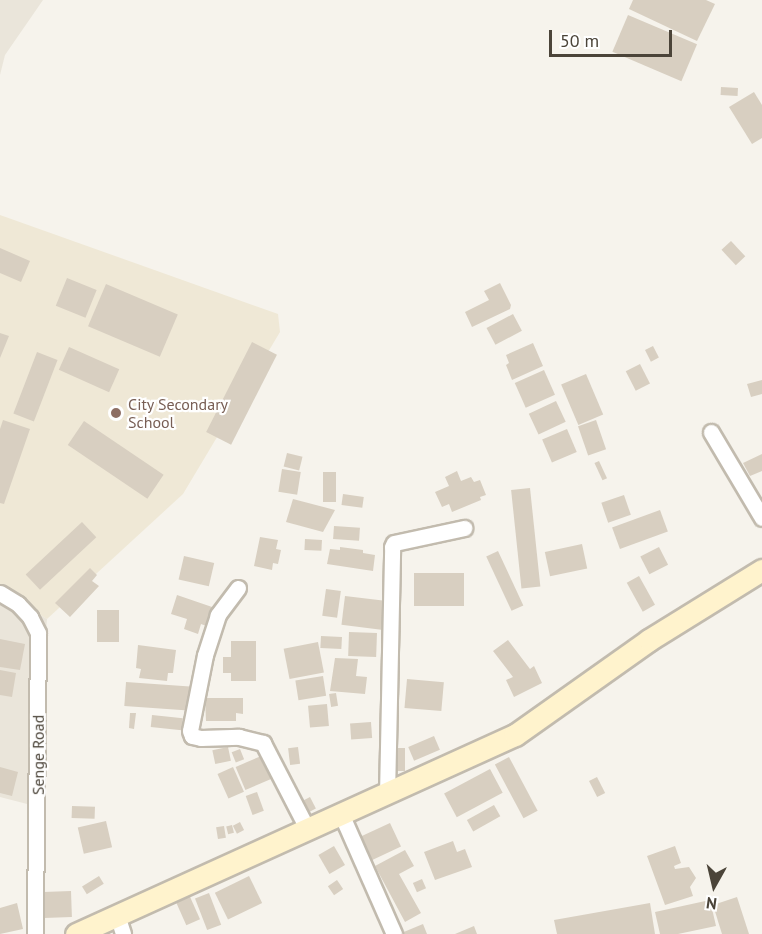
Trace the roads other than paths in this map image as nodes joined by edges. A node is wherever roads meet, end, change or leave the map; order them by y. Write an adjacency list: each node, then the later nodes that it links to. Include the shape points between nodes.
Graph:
1 (711, 432): 2 (street)
2 (762, 518)
3 (464, 528): 7 (street, via 394,543 392,547)
4 (762, 570): 7 (street, via 649,640 515,735)
5 (238, 588): 9 (street, via 218,615 205,655 190,730 201,738 239,737 263,743)
6 (0, 593): 11 (street, Senge Road, via 18,604 38,633)
7 (387, 795): 8 (street)
8 (342, 816): 9 (street); 13 (street)
9 (308, 830): 10 (street)
10 (120, 925): 12 (street)
11 (35, 934)
12 (76, 934)
13 (394, 934)

